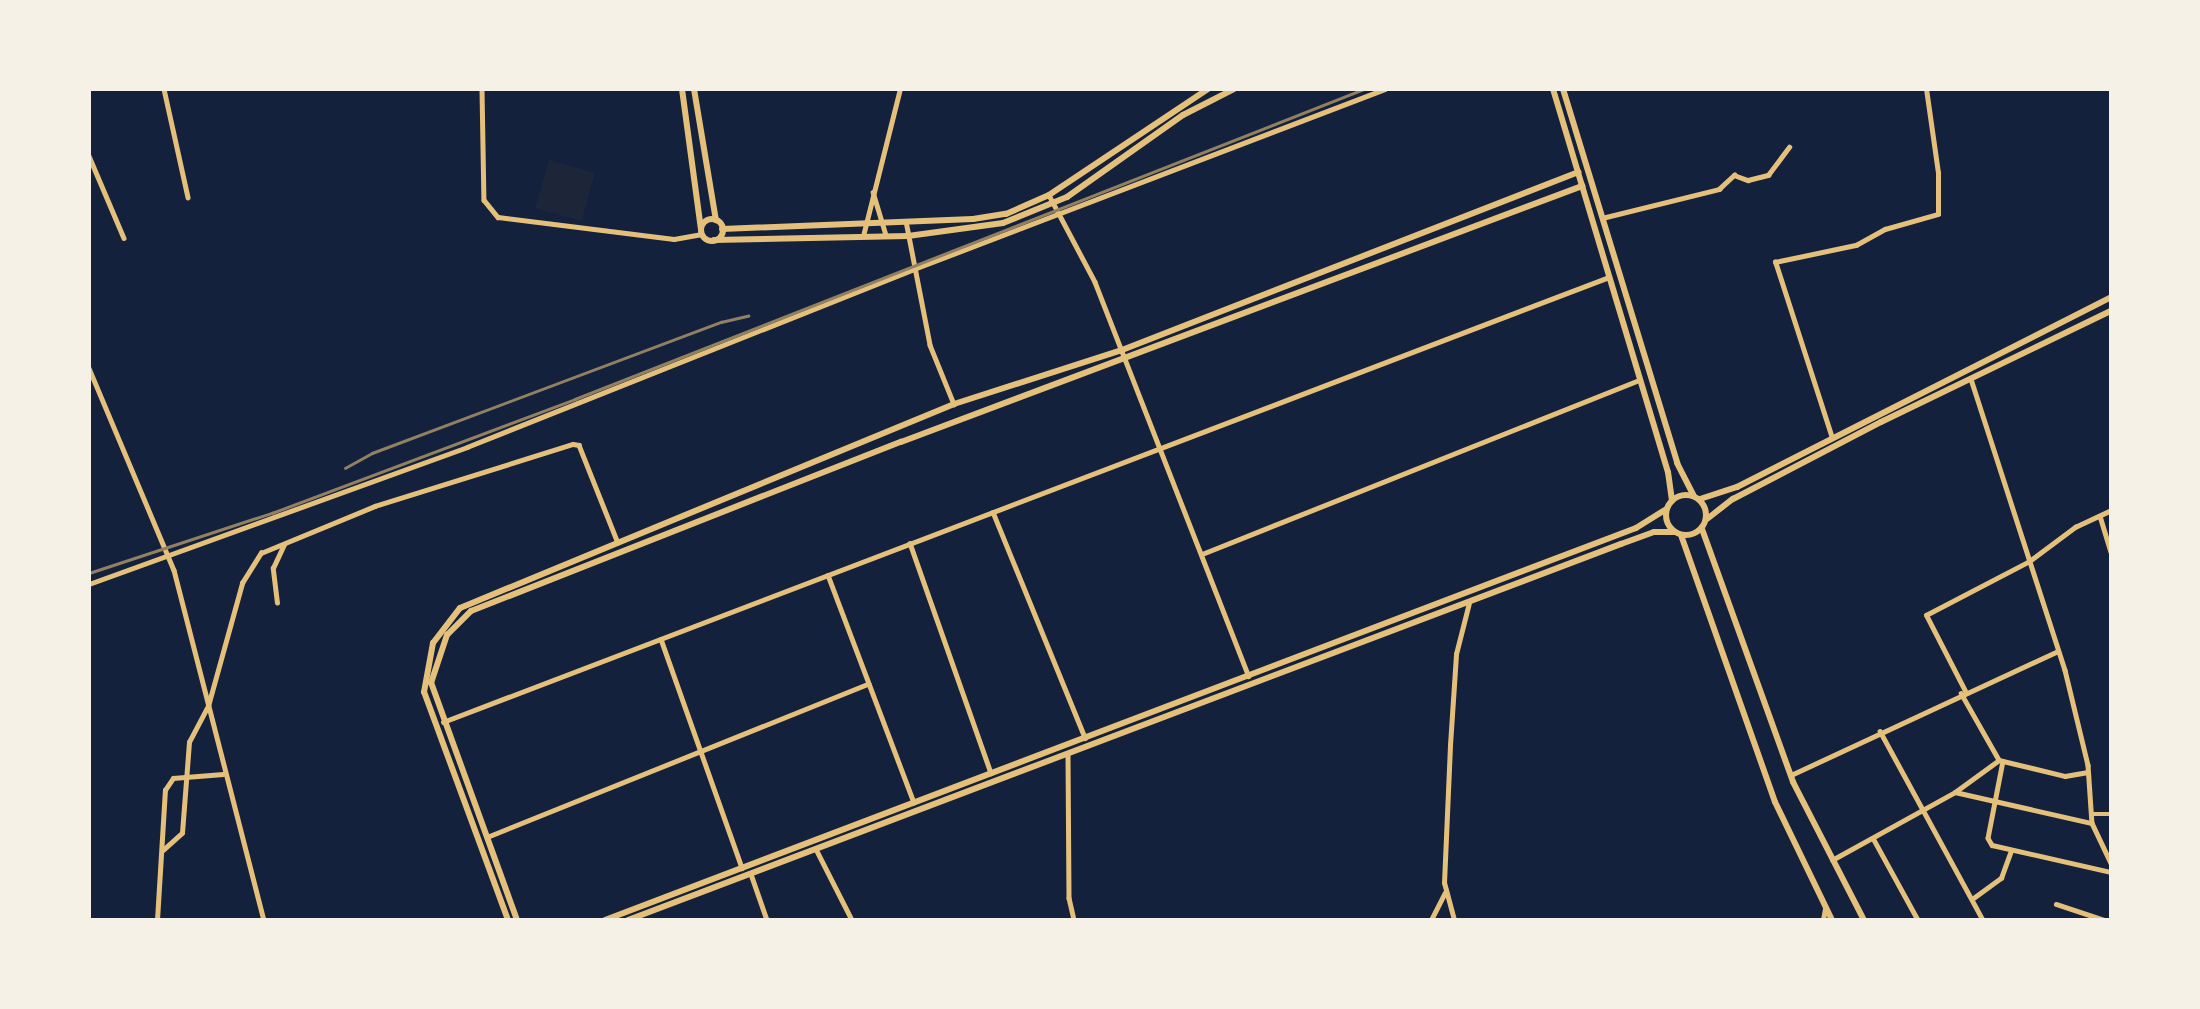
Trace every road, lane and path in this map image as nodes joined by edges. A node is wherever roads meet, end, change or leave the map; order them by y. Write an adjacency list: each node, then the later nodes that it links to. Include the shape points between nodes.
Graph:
1 (164, 89): 19 (street)
2 (482, 89): 28 (street, via 484,200 498,217 674,239)
3 (682, 89): 28 (street)
4 (694, 89): 23 (street)
5 (1208, 89): 12 (street)
6 (1234, 89): 20 (street, via 1183,115)
7 (1385, 89): 21 (street)
8 (1553, 89): 15 (street)
9 (1563, 89): 22 (street)
10 (1926, 89): 44 (street, via 1938,173 1938,214 1885,229 1856,244 1775,262)
11 (899, 90): 17 (street)
12 (1196, 93): 18 (street)
13 (1789, 147): 22 (street, via 1779,166 1757,179 1734,175 1719,189)
14 (89, 156): 32 (street)
15 (1578, 172): 16 (street); 38 (street)
16 (1582, 186): 35 (street); 39 (street)
17 (872, 191): 24 (street); 26 (street)
18 (1049, 195): 20 (street); 25 (street, via 993,217)
19 (188, 197)
20 (1053, 204): 21 (street); 31 (street, via 980,229)
21 (1058, 215): 34 (street); 38 (street, via 1095,282)
22 (1602, 218): 46 (street, via 1676,463)
23 (716, 220): 27 (street); 28 (street, via 705,221)
24 (885, 220): 25 (street); 26 (street); 29 (street)
25 (906, 221): 31 (street)
26 (864, 222): 27 (street); 30 (street)
27 (722, 229): 33 (street)
28 (701, 232): 33 (street)
29 (886, 235): 30 (street); 31 (street)
30 (863, 236): 33 (street)
31 (908, 236): 34 (street)
32 (124, 238)
33 (714, 240)
34 (914, 269): 43 (street, via 930,345); 60 (street, via 467,447)
35 (1609, 276): 42 (street); 45 (street)
36 (2111, 297): 44 (street)
37 (2111, 311): 41 (street)
38 (1122, 350): 39 (street); 43 (street)
39 (1125, 359): 45 (street); 65 (street)
40 (89, 368): 60 (street)
41 (1971, 379): 52 (street, via 1733,499); 61 (street)
42 (1639, 380): 47 (street, via 1668,472); 59 (street)
43 (954, 404): 56 (street)
44 (1832, 438): 46 (street, via 1737,488)
45 (1161, 448): 50 (street); 59 (street)
46 (1697, 498): 47 (street); 52 (street)
47 (1672, 501): 48 (street)
48 (1667, 509): 54 (street, via 1667,522); 70 (street, via 1636,528)
49 (2111, 510): 51 (street)
50 (993, 512): 57 (street); 76 (street)
51 (2100, 516): 58 (street); 61 (street, via 2075,527)
52 (1707, 519): 53 (street)
53 (1702, 529): 54 (street); 83 (street)
54 (1677, 534): 67 (street, via 1654,533 1620,544); 105 (street, via 1775,802)
55 (285, 543): 56 (street, via 375,506 576,444); 66 (street, via 273,568); 73 (street, via 257,557 242,583)
56 (618, 543): 64 (street)
57 (910, 543): 62 (street); 81 (street)
58 (2111, 551)
59 (1202, 554): 70 (street)
60 (168, 556): 63 (street); 73 (street)
61 (2028, 562): 69 (street); 72 (street, via 1926,615)
62 (828, 575): 68 (street); 71 (street)
63 (89, 583)
64 (499, 589): 65 (street); 109 (street, via 460,608 440,628 426,659 424,692)
65 (501, 597): 74 (street, via 459,621 438,652 431,683)
66 (276, 603)
67 (1469, 603): 78 (street); 102 (street, via 1456,654)
68 (661, 639): 74 (street); 77 (street)
69 (2058, 651): 72 (street); 80 (street)
70 (1250, 676): 76 (street)
71 (868, 684): 77 (street); 87 (street)
72 (1963, 692): 75 (street); 79 (street)
73 (208, 706): 82 (street); 84 (street, via 189,742)
74 (443, 722): 92 (street)
75 (1880, 730): 83 (street); 88 (street)
76 (1085, 738): 81 (street)
77 (701, 753): 92 (street); 99 (street)
78 (1068, 754): 94 (street); 115 (street, via 1069,898)
79 (2001, 761): 80 (street, via 2065,776); 85 (street); 86 (street)
80 (2088, 772): 89 (street)
81 (991, 773): 87 (street)
82 (223, 774): 84 (street); 108 (street)
83 (1791, 775): 97 (street)
84 (185, 777): 95 (street, via 182,833); 95 (street, via 173,778 164,790)
85 (1955, 792): 86 (street); 88 (street)
86 (1996, 801): 91 (street); 96 (street, via 1988,838 1992,845)
87 (914, 802): 99 (street)
88 (1923, 810): 93 (street); 103 (street)
89 (2092, 814): 90 (street); 91 (street)
90 (2111, 814)
91 (2092, 822): 98 (street)
92 (486, 837): 110 (street)
93 (1873, 838): 97 (street); 121 (street)
94 (816, 849): 101 (street); 114 (street)
95 (163, 850): 107 (street)
96 (2011, 851): 100 (street); 103 (street, via 2001,878)
97 (1832, 860): 106 (street)
98 (2111, 863)
99 (742, 868): 111 (street)
100 (2111, 872)
101 (750, 873): 112 (street); 113 (street)
102 (1446, 892): 116 (street); 117 (street)
103 (1972, 899): 122 (street)
104 (2056, 904): 123 (street)
105 (1826, 908): 118 (street); 119 (street)
106 (1863, 918): 120 (street)
107 (157, 920)
108 (264, 920)
109 (508, 920)
110 (517, 920)
111 (605, 920)
112 (628, 920)
113 (767, 920)
114 (852, 920)
115 (1074, 920)
116 (1431, 920)
117 (1454, 920)
118 (1823, 920)
119 (1832, 920)
120 (1871, 920)
121 (1919, 920)
122 (1983, 920)
123 (2104, 920)

